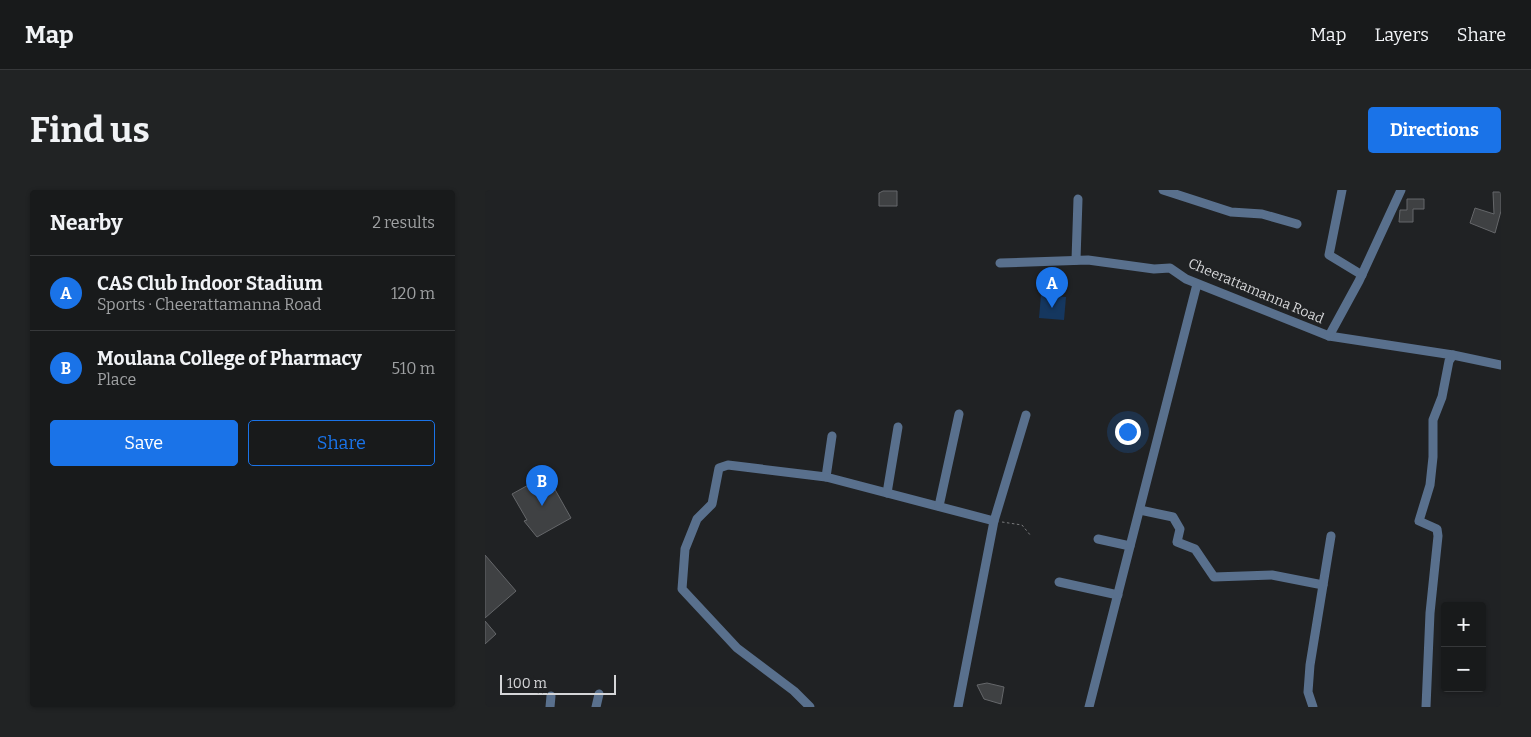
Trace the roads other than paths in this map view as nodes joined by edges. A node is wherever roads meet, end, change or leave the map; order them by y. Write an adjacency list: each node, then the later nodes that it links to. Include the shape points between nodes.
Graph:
1 (1163, 190): 5 (street, via 1231,212 1262,214)
2 (1342, 190): 8 (street, via 1329,255)
3 (1401, 190): 8 (street)
4 (1078, 199): 6 (street)
5 (1297, 224)
6 (1076, 260): 7 (street, Cheerattamanna Road); 9 (street, Cheerattamanna Road, via 1170,268)
7 (1000, 263)
8 (1362, 275): 10 (street)
9 (1197, 284): 10 (street, Cheerattamanna Road); 20 (street)
10 (1329, 336): 11 (street, Cheerattamanna Road)
11 (1453, 355): 12 (street, Cheerattamanna Road); 36 (street, via 1433,420 1433,457 1419,521 1437,528 1439,536 1430,614)
12 (1501, 365)
13 (959, 414): 19 (street)
14 (1025, 415): 21 (street)
15 (898, 426): 18 (street)
16 (832, 436): 17 (street)
17 (826, 477): 18 (street); 32 (street, via 728,465 719,468 712,504 697,519 685,549 682,589 737,648 794,691)
18 (887, 492): 19 (street)
19 (939, 506): 21 (street)
20 (1140, 510): 24 (street); 26 (street, via 1173,517 1180,529 1177,542 1195,549 1214,578 1272,575)
21 (994, 521): 33 (street)
22 (1331, 536): 26 (street)
23 (1098, 539): 24 (street)
24 (1130, 546): 27 (street)
25 (1059, 582): 27 (street)
26 (1323, 585): 35 (street, via 1309,665 1308,692)
27 (1118, 595): 34 (street)
28 (599, 694): 31 (street)
29 (551, 696): 30 (street)
30 (550, 707)
31 (596, 707)
32 (809, 707)
33 (957, 707)
34 (1089, 707)
35 (1313, 707)
36 (1426, 707)

